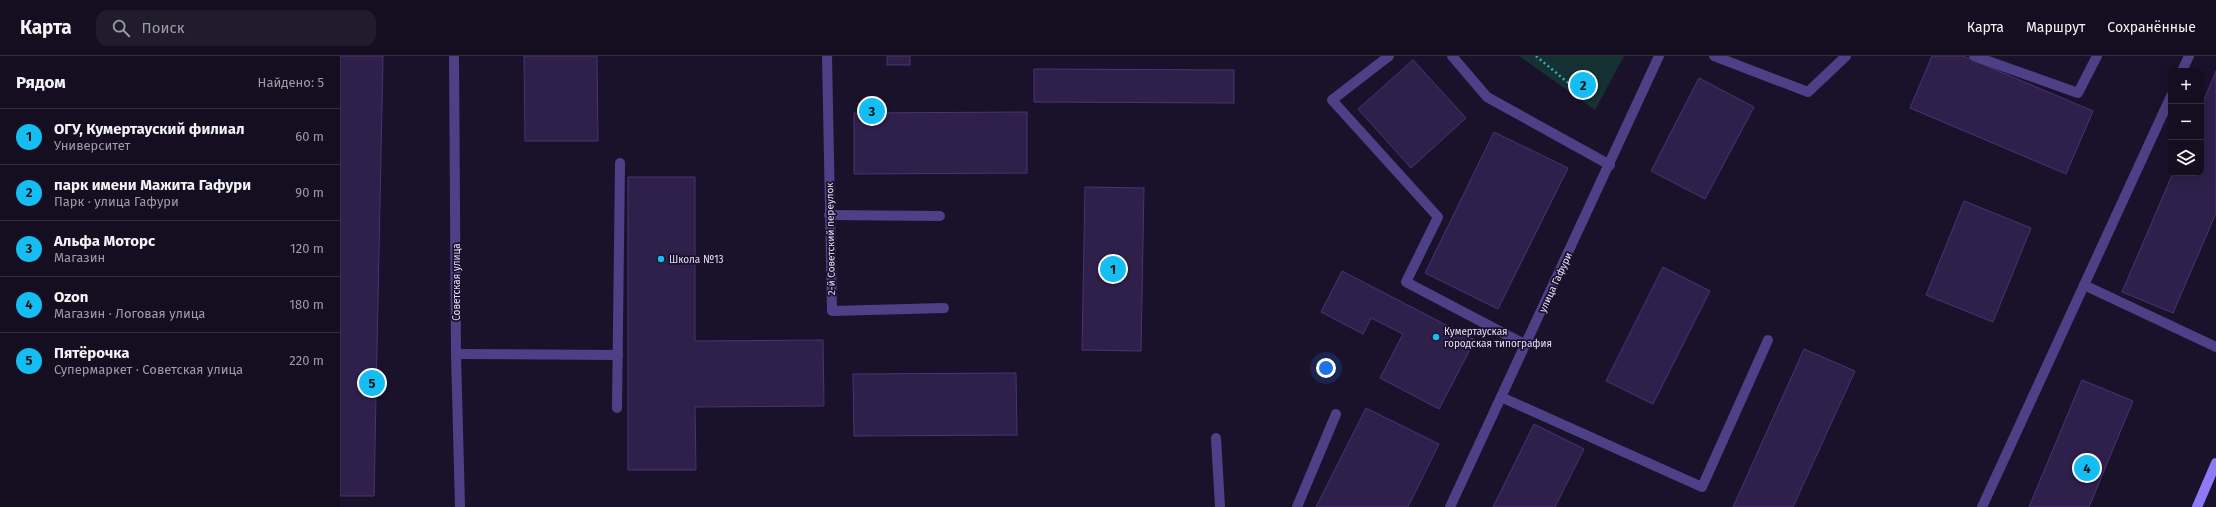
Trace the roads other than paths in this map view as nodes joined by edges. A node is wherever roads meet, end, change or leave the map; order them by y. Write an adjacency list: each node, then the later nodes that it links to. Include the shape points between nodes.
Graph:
1 (454, 56): 22 (street, Советская улица)
2 (827, 56): 15 (street, 2-й Советский переулок)
3 (1389, 56): 20 (street, via 1332,100 1438,217 1406,282)
4 (1452, 56): 14 (street, via 1487,98)
5 (1659, 56): 14 (street, улица Гафури)
6 (1714, 56): 7 (street, via 1808,92)
7 (1846, 56)
8 (1974, 56): 9 (street, via 2078,93)
9 (2097, 56)
10 (2189, 56): 11 (street)
11 (2183, 68)
12 (2168, 103): 17 (street)
13 (620, 163): 23 (street)
14 (1610, 165): 20 (street, улица Гафури)
15 (829, 215): 16 (street); 18 (street, 2-й Советский переулок, via 832,311)
16 (940, 216)
17 (2084, 285): 21 (street); 33 (street)
18 (944, 308)
19 (1768, 340): 24 (street, via 1702,487)
20 (1526, 345): 24 (street, улица Гафури)
21 (2216, 346)
22 (456, 354): 23 (street); 29 (street, Советская улица)
23 (618, 355): 25 (street)
24 (1502, 397): 32 (street, улица Гафури)
25 (617, 408)
26 (1336, 414): 31 (street)
27 (1216, 438): 30 (street)
28 (2216, 462): 34 (main road)
29 (460, 507)
30 (1220, 507)
31 (1297, 507)
32 (1450, 507)
33 (1982, 507)
34 (2197, 507)

